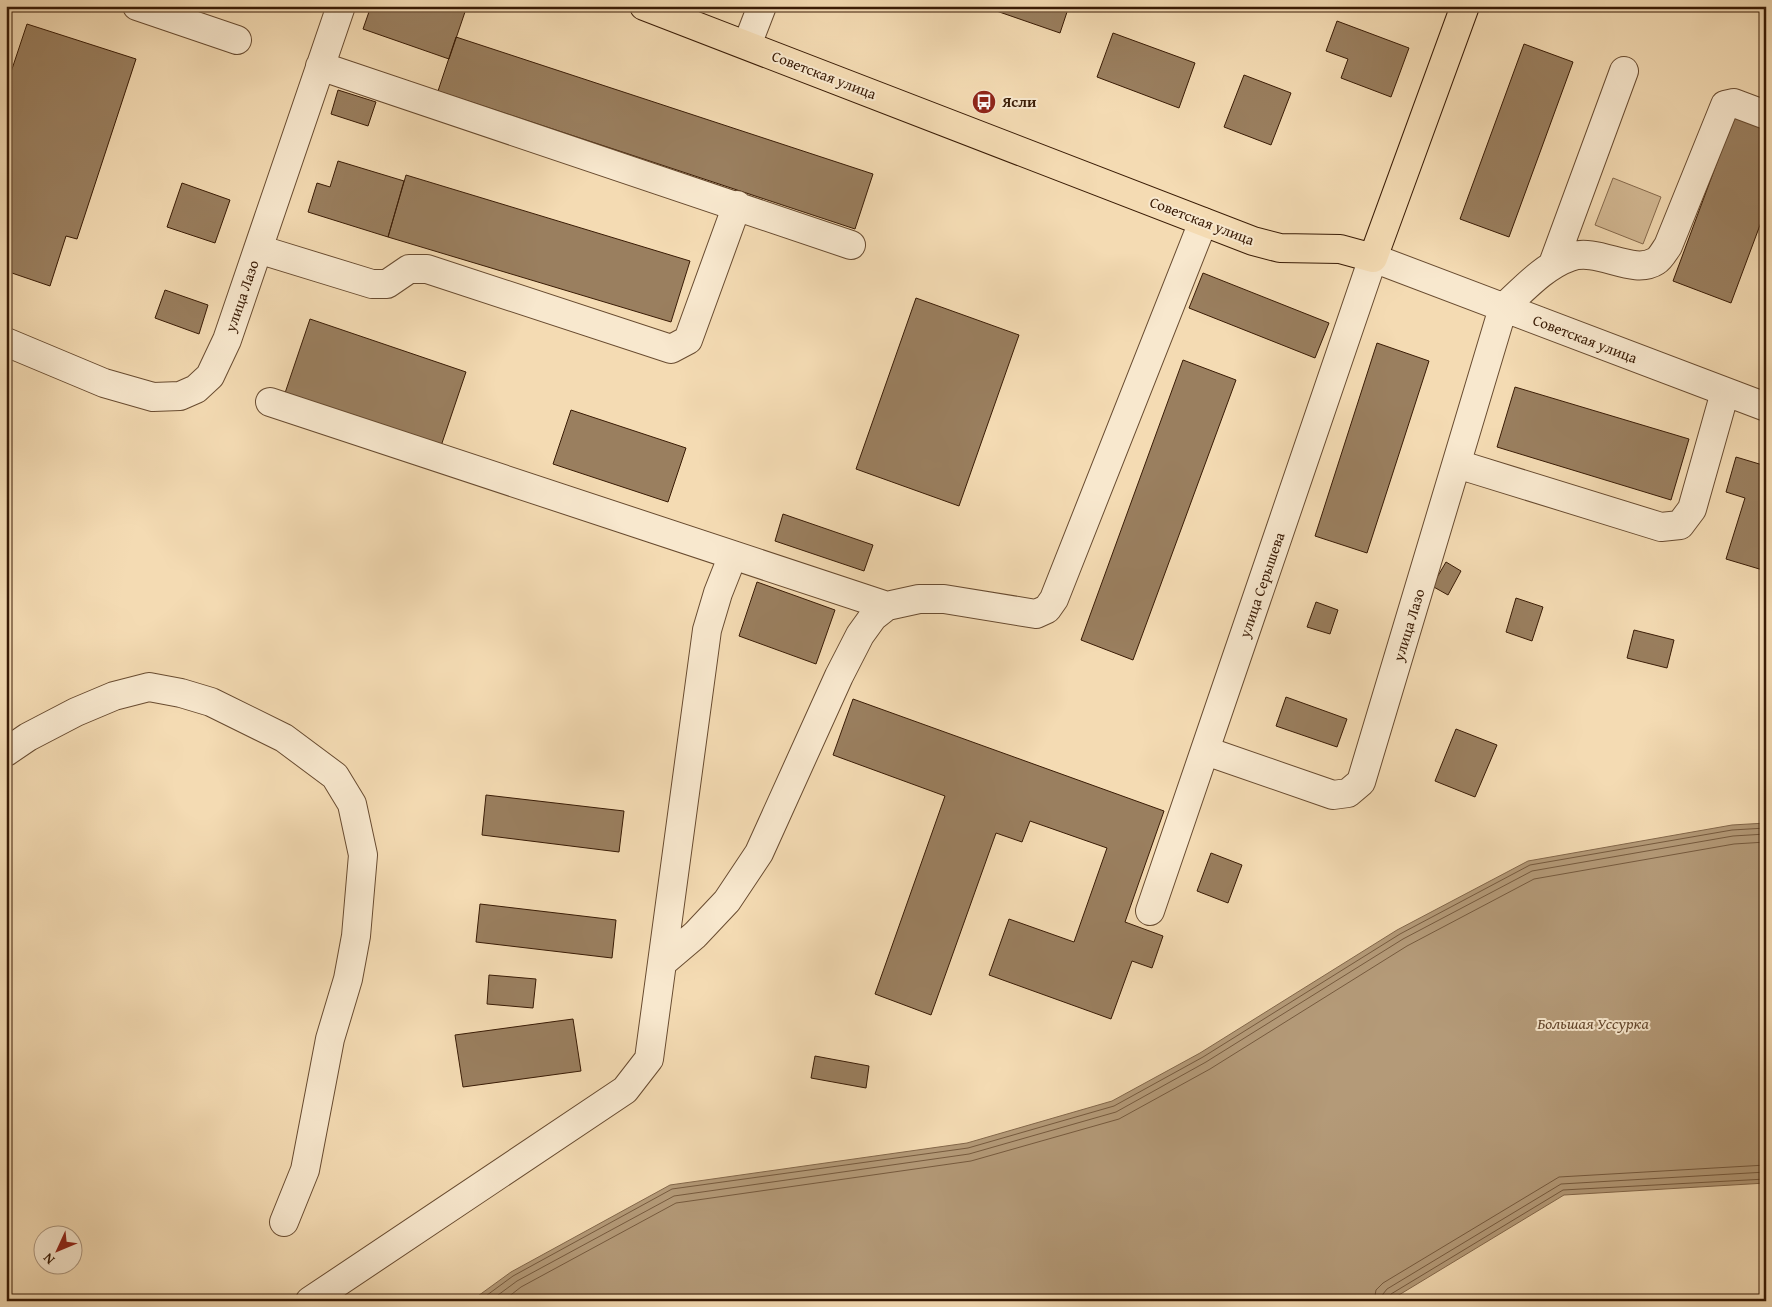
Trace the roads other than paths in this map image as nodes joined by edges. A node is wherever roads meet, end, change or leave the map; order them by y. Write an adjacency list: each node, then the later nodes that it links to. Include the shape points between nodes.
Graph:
1 (137, 6): 6 (street)
2 (341, 6): 8 (street, улица Лазо)
3 (644, 6): 7 (main road, Советская улица)
4 (762, 6): 7 (street)
5 (1465, 6): 15 (main road)
6 (237, 40)
7 (747, 45): 12 (main road, Советская улица)
8 (320, 66): 11 (street); 14 (street, улица Лазо)
9 (1624, 71): 16 (street)
10 (1766, 115): 16 (street, via 1734,103 1725,105 1668,246 1657,261 1642,266 1587,254 1571,256)
11 (737, 205): 13 (street); 14 (street, via 688,340 671,349 427,269 409,269 387,284 372,284)
12 (1203, 222): 15 (main road, Советская улица, via 1280,248 1340,249); 24 (street, via 1054,599 1047,609 1036,614 944,599 919,599)
13 (851, 245)
14 (258, 249): 18 (street, улица Лазо, via 227,340 210,376 196,389 180,396 153,397 104,383)
15 (1373, 258): 17 (street, Советская улица); 25 (street, улица Серышева)
16 (1553, 264): 17 (street)
17 (1503, 308): 19 (street, Советская улица); 22 (street, улица Лазо)
18 (6, 342)
19 (1725, 392): 21 (street, Советская улица); 22 (street, via 1692,509 1680,525 1660,527)
20 (270, 402): 23 (street)
21 (1766, 407)
22 (1457, 464): 25 (street, улица Лазо, via 1361,782 1348,793 1333,795)
23 (733, 556): 24 (street); 28 (street, via 708,630)
24 (887, 606): 28 (street, via 872,617 860,635 760,853 727,902)
25 (1206, 751): 27 (street, улица Серышева)
26 (6, 752): 29 (street, via 76,712 114,696 149,687 211,702 284,738 335,776 352,804 363,855 356,936 348,979 330,1039 305,1170)
27 (1150, 911)
28 (662, 963): 30 (street, via 649,1059 625,1090)
29 (284, 1222)
30 (310, 1301)

